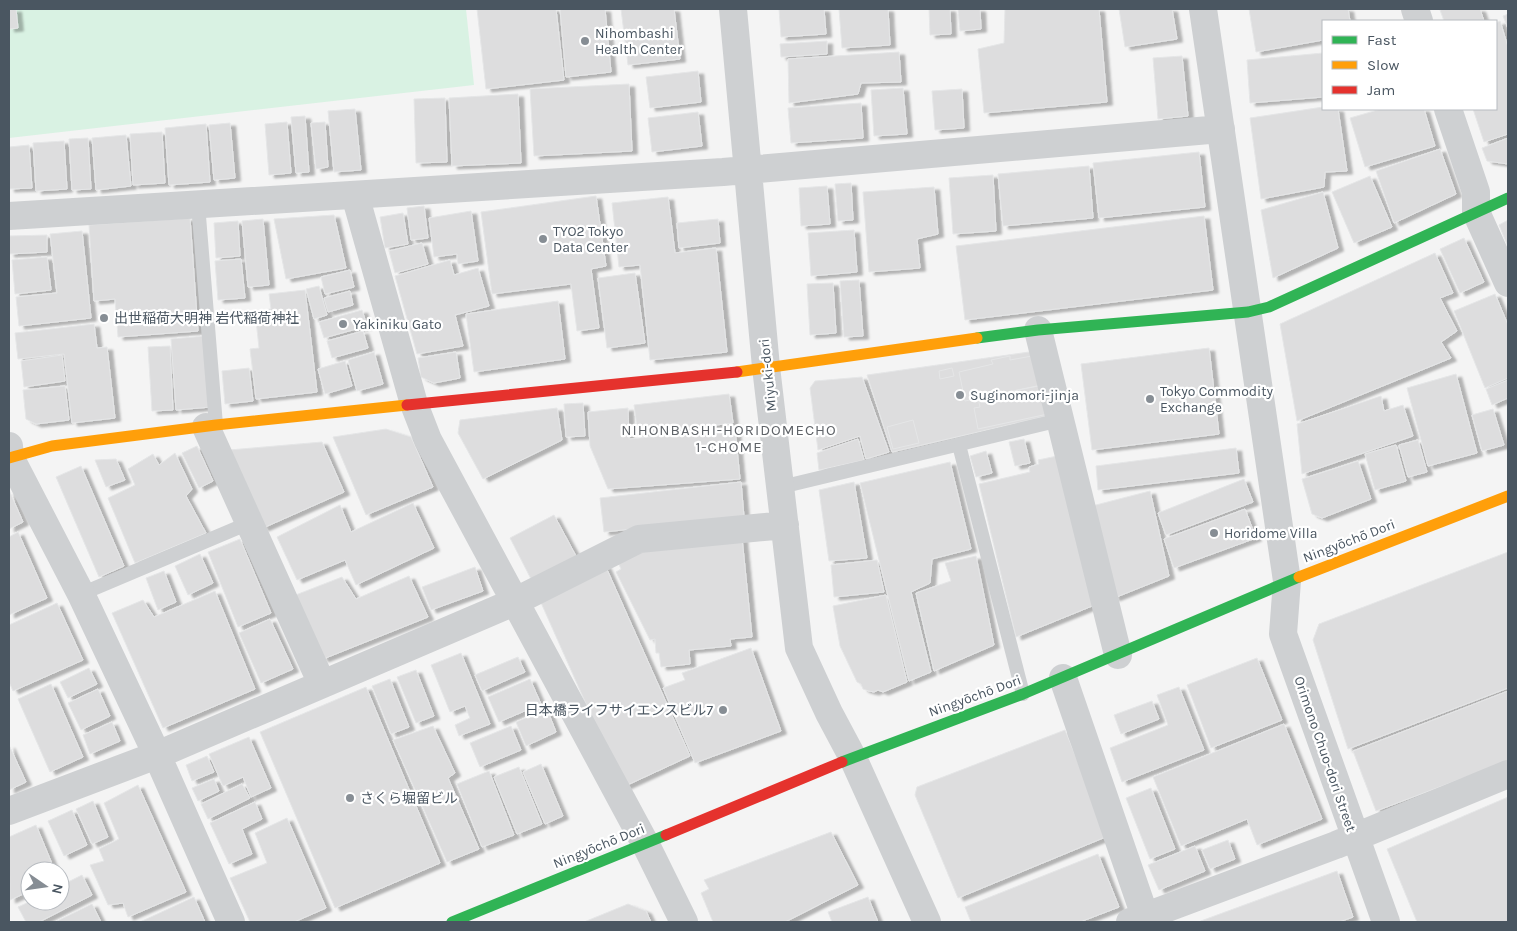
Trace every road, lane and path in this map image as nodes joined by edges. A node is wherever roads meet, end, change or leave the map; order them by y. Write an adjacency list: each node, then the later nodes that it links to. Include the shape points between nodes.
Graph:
1 (733, 9): 5 (street, Miyuki-dori)
2 (1203, 9): 4 (street, Orimono Chuo-dori Street)
3 (1448, 110): 9 (street, via 1476,192)
4 (1221, 130): 5 (street); 12 (street, Orimono Chuo-dori Street)
5 (749, 169): 6 (street); 14 (street, Miyuki-dori)
6 (355, 195): 8 (street); 15 (street)
7 (1508, 198): 9 (street)
8 (198, 204): 10 (street); 17 (lane)
9 (1476, 212): 11 (street); 12 (street, via 1269,307)
10 (9, 216)
11 (1508, 283)
12 (1248, 312): 13 (street); 24 (street, Orimono Chuo-dori Street)
13 (1038, 330): 14 (street); 16 (street)
14 (766, 367): 15 (street); 20 (street, Miyuki-dori)
15 (414, 404): 17 (street); 26 (street, via 428,440)
16 (1060, 420): 18 (lane); 27 (street)
17 (211, 426): 19 (street); 22 (street)
18 (959, 445): 20 (lane); 30 (lane)
19 (9, 454): 25 (street)
20 (780, 487): 23 (street, Miyuki-dori)
21 (1508, 496): 24 (street, Ningyōchō Dori)
22 (250, 523): 25 (lane); 29 (street)
23 (785, 525): 26 (street, via 639,539); 32 (street, Miyuki-dori, via 799,648)
24 (1287, 582): 27 (street, Ningyōchō Dori); 35 (street, Orimono Chuo-dori Street, via 1283,634)
25 (81, 594): 31 (street)
26 (514, 602): 29 (street); 36 (street)
27 (1118, 655): 28 (street, Ningyōchō Dori)
28 (1063, 678): 30 (street, Ningyōchō Dori); 37 (street)
29 (322, 684): 31 (street)
30 (1023, 694): 32 (street, Ningyōchō Dori)
31 (157, 755): 34 (street); 38 (street)
32 (853, 758): 36 (street, Ningyōchō Dori); 41 (street, Miyuki-dori)
33 (1508, 774): 35 (street)
34 (9, 811)
35 (1354, 838): 37 (street); 42 (street, Orimono Chuo-dori Street)
36 (645, 843): 39 (street, Ningyōchō Dori); 40 (street)
37 (1141, 920)
38 (231, 922)
39 (452, 922)
40 (684, 922)
41 (927, 922)
42 (1386, 922)

